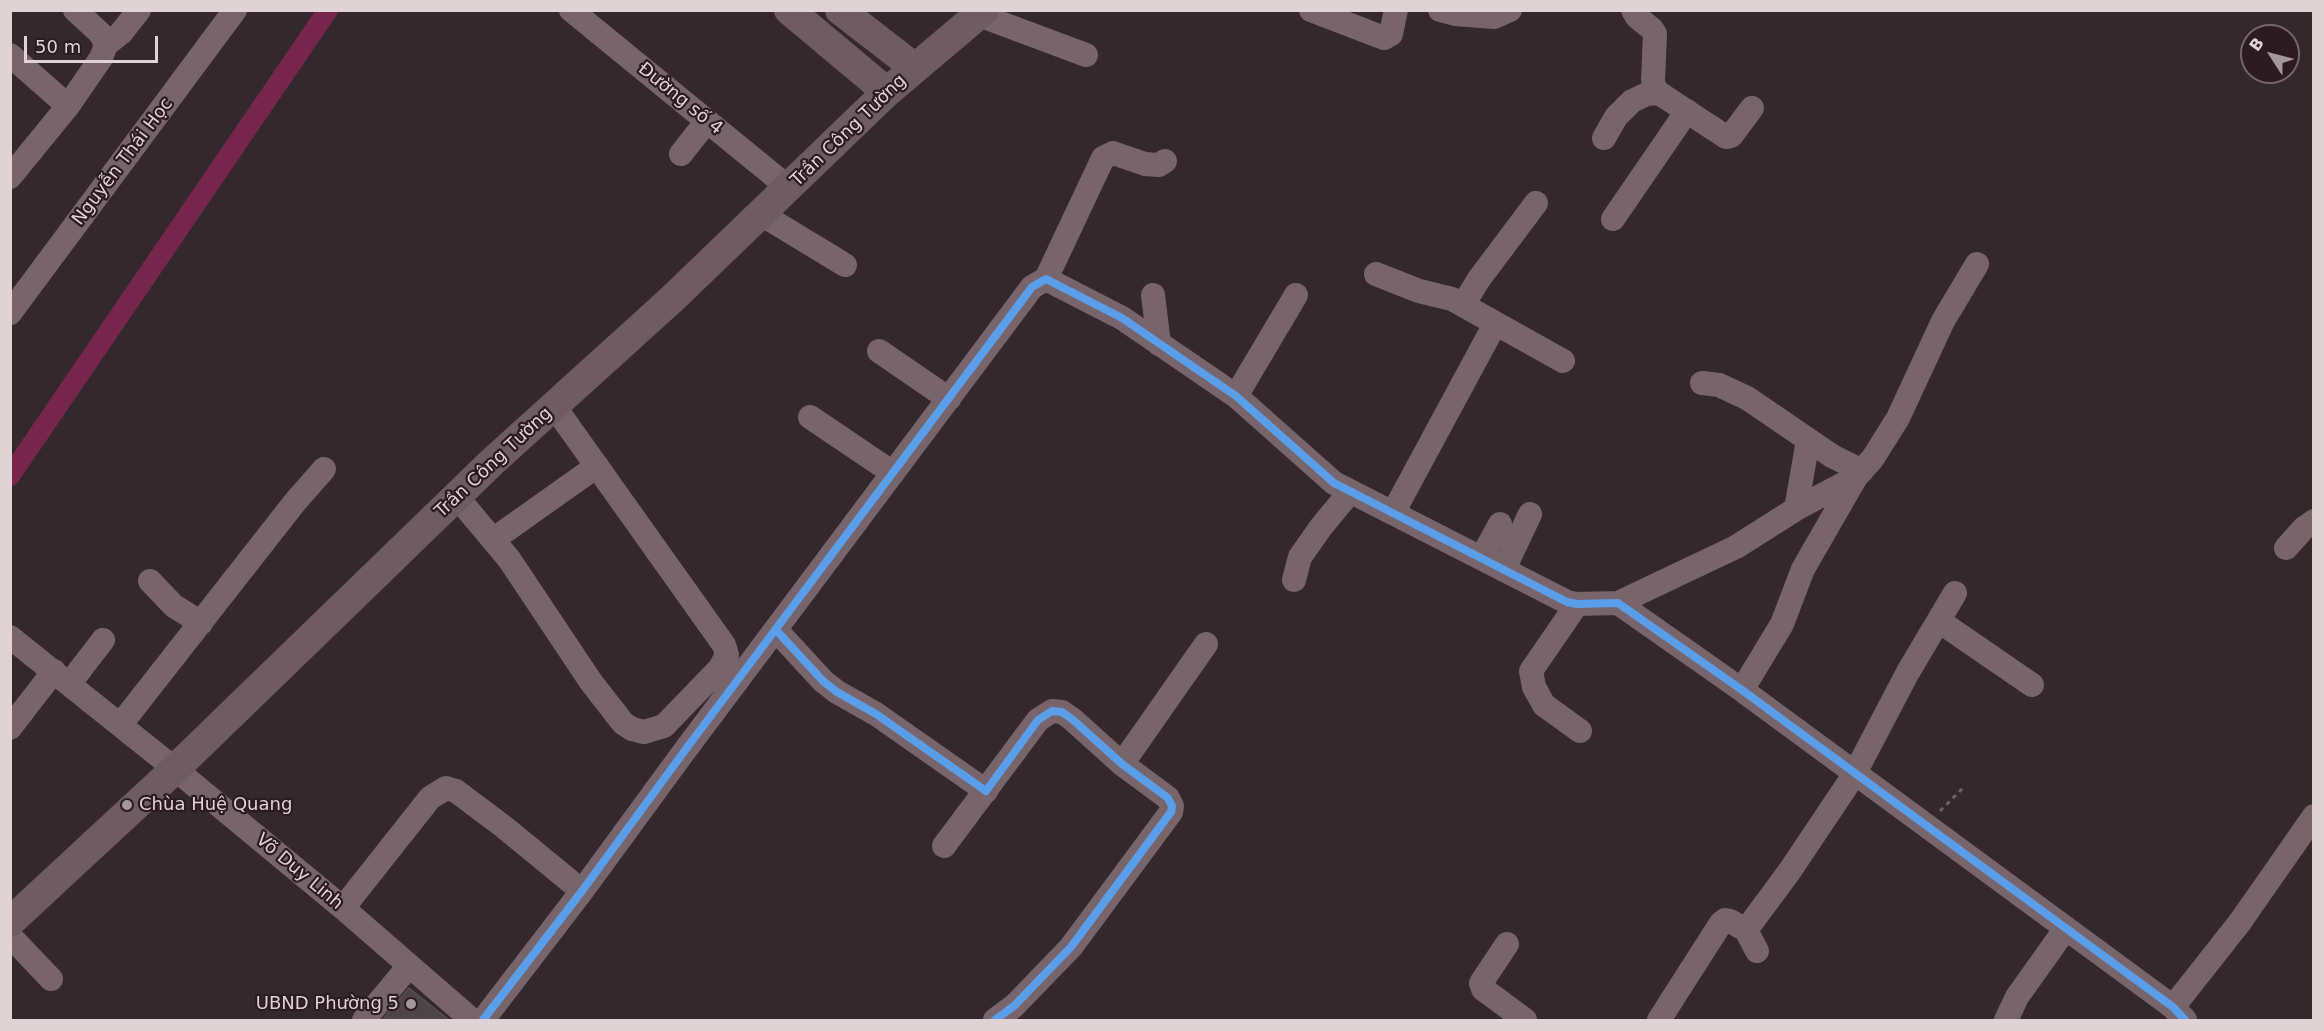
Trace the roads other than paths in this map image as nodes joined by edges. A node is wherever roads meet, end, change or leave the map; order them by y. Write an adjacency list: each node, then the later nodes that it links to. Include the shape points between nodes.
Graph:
1 (75, 10): 15 (street, via 101,34)
2 (139, 10): 15 (street)
3 (235, 10): 40 (street, Nguyễn Thái Học)
4 (571, 10): 14 (street, Đường số 4)
5 (789, 10): 19 (main road)
6 (840, 10): 18 (main road)
7 (1311, 10): 13 (street)
8 (1396, 10): 13 (street, via 1391,34 1384,38)
9 (1440, 10): 12 (street, via 1455,15)
10 (1634, 10): 20 (street, via 1655,34 1653,80)
11 (981, 13): 17 (street); 18 (main road, Trần Công Tường)
12 (1504, 13)
13 (1336, 14)
14 (597, 19): 24 (street, Đường số 4)
15 (106, 45): 21 (street)
16 (10, 55): 21 (street)
17 (1086, 55)
18 (915, 68): 19 (main road, Trần Công Tường)
19 (887, 92): 29 (main road, Trần Công Tường)
20 (1659, 93): 23 (street); 25 (street, via 1632,101 1616,117)
21 (68, 106): 28 (street)
22 (1752, 108): 23 (street, via 1731,136 1726,137)
23 (1688, 111): 32 (street)
24 (707, 121): 26 (street); 29 (street, Đường số 4)
25 (1604, 138)
26 (681, 154)
27 (1165, 161): 36 (street, via 1159,165 1145,164 1113,153 1103,158)
28 (10, 177)
29 (789, 188): 31 (main road, Trần Công Tường)
30 (1536, 203): 39 (street)
31 (761, 214): 34 (street); 48 (main road, Trần Công Tường)
32 (1613, 219)
33 (1977, 264): 54 (street, via 1943,321 1898,418)
34 (845, 265)
35 (1376, 274): 39 (street)
36 (1046, 279): 42 (street, via 1122,318); 47 (street, via 1032,287)
37 (1153, 295): 42 (street)
38 (1296, 295): 46 (street)
39 (1463, 305): 41 (street)
40 (10, 313)
41 (1496, 324): 44 (street); 58 (street)
42 (1159, 344): 46 (street)
43 (879, 351): 47 (street)
44 (1563, 361)
45 (1702, 383): 50 (street, via 1719,385 1747,398)
46 (1236, 396): 55 (street, via 1334,483)
47 (949, 399): 53 (street)
48 (554, 406): 51 (street); 56 (main road, Trần Công Tường)
49 (810, 417): 53 (street)
50 (1808, 440): 54 (street); 57 (street)
51 (597, 466): 62 (street); 62 (street, via 724,645 727,655 720,668 664,726 644,732 623,723)
52 (324, 469): 72 (street)
53 (893, 473): 73 (street)
54 (1859, 474): 57 (street); 79 (street, via 1803,569 1782,624)
55 (1350, 492): 58 (street); 66 (street, via 1300,557)
56 (457, 497): 62 (street); 84 (main road, Trần Công Tường)
57 (1796, 509): 69 (street, via 1736,547)
58 (1393, 513): 64 (street)
59 (1530, 514): 65 (street)
60 (2313, 522): 63 (street)
61 (1500, 524): 64 (street)
62 (494, 539)
63 (2286, 548)
64 (1482, 557): 65 (street)
65 (1504, 569): 70 (street)
66 (1294, 580)
67 (150, 581): 72 (street, via 174,606)
68 (1955, 593): 71 (street)
69 (1618, 603): 70 (street); 79 (street)
70 (1577, 604): 82 (street, via 1531,671 1544,705)
71 (1939, 621): 78 (street); 85 (street)
72 (201, 623): 80 (street)
73 (777, 630): 86 (street, via 837,692 876,714); 89 (street)
74 (10, 637): 77 (street, Võ Duy Linh)
75 (103, 640): 77 (street)
76 (1206, 644): 83 (street)
77 (62, 677): 80 (street, Võ Duy Linh); 81 (street)
78 (2032, 686)
79 (1742, 690): 85 (street)
80 (122, 724): 84 (street, Võ Duy Linh)
81 (10, 728)
82 (1580, 731)
83 (1122, 764): 86 (street, via 1072,719 1052,711 1038,720); 103 (street, via 1168,798 1171,812 1071,947 1014,1006)
84 (176, 769): 90 (street, Võ Duy Linh); 91 (main road, Trần Công Tường)
85 (1854, 775): 92 (street); 93 (street)
86 (986, 791): 88 (street)
87 (2313, 816): 99 (street)
88 (944, 846)
89 (582, 891): 90 (street, via 504,827 456,791 446,788 430,798); 102 (street)
90 (343, 908): 97 (street, Võ Duy Linh)
91 (10, 922)
92 (2066, 928): 99 (street); 106 (street, via 2017,997)
93 (1746, 930): 96 (street); 105 (street, via 1730,921 1721,923)
94 (10, 936): 98 (street)
95 (1507, 944): 104 (street, via 1481,983 1483,989)
96 (1756, 951)
97 (409, 966): 100 (street, Võ Duy Linh); 101 (street)
98 (51, 979)
99 (2180, 1014)
100 (462, 1017)
101 (364, 1020)
102 (483, 1020)
103 (995, 1020)
104 (1525, 1020)
105 (1659, 1020)
106 (2006, 1020)

